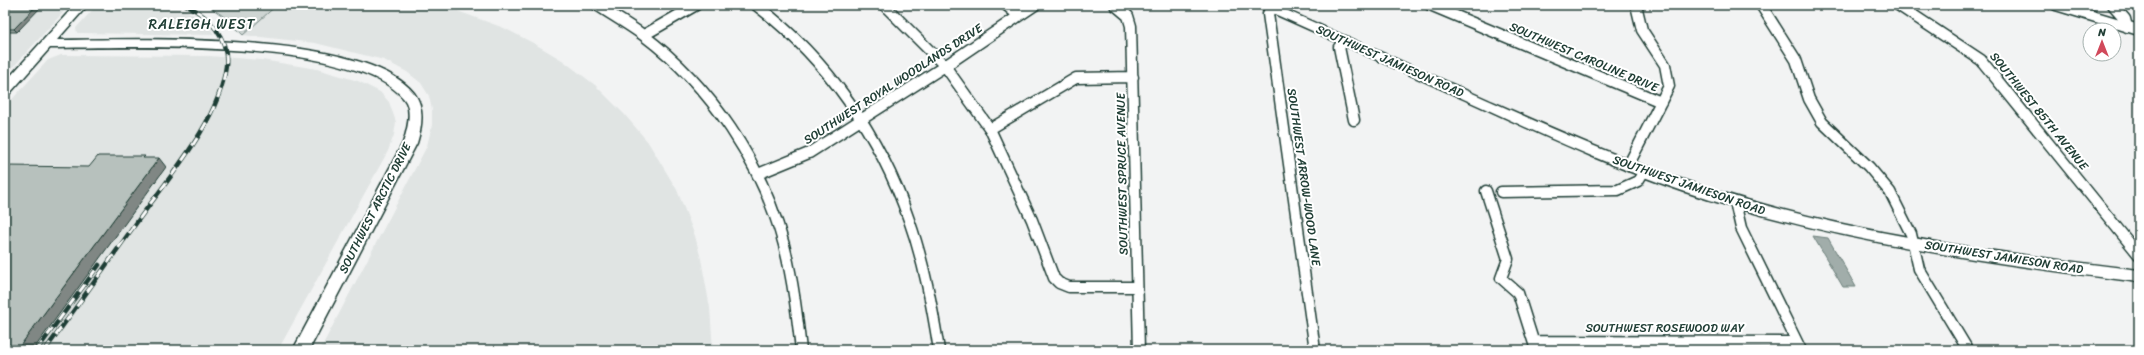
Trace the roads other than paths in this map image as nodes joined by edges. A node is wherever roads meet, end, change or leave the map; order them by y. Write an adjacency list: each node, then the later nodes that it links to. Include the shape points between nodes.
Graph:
1 (82, 5): 21 (street)
2 (597, 5): 19 (street)
3 (696, 5): 19 (street)
4 (756, 5): 26 (street, via 793,36 841,90)
5 (884, 5): 22 (street)
6 (1006, 5): 16 (street)
7 (1035, 5): 16 (street, SOUTHWEST ROYAL WOODLANDS DRIVE)
8 (1115, 5): 23 (street, SOUTHWEST SPRUCE AVENUE, via 1130,22)
9 (1430, 5): 25 (street, SOUTHWEST CAROLINE DRIVE)
10 (1636, 5): 25 (street, via 1645,37 1663,60 1669,74 1669,86)
11 (1761, 5): 35 (street, via 1796,60 1809,99 1822,122 1869,167 1890,192 1904,217)
12 (1898, 5): 36 (street, SOUTHWEST 85TH AVENUE, via 1981,60)
13 (2056, 5): 17 (street)
14 (2113, 5): 17 (street, via 2125,19)
15 (1268, 6): 20 (street, SOUTHWEST JAMIESON ROAD); 45 (street, SOUTHWEST ARROW-WOOD LANE)
16 (1019, 16): 22 (street, SOUTHWEST ROYAL WOODLANDS DRIVE)
17 (2127, 27): 18 (street)
18 (2139, 30)
19 (644, 35): 31 (street, via 677,63 707,95 740,141)
20 (1345, 41): 27 (street, via 1339,47); 29 (street, SOUTHWEST JAMIESON ROAD)
21 (47, 44): 24 (street); 41 (street, SOUTHWEST ARCTIC DRIVE, via 224,45 288,51 371,70 401,86 410,97 415,124 410,143)
22 (945, 66): 26 (street, SOUTHWEST ROYAL WOODLANDS DRIVE); 28 (street)
23 (1133, 77): 28 (street, via 1076,78); 38 (street, SOUTHWEST SPRUCE AVENUE)
24 (5, 90)
25 (1661, 102): 29 (street)
26 (862, 119): 31 (street, SOUTHWEST ROYAL WOODLANDS DRIVE, via 809,153); 43 (street, via 885,160 917,241 928,283)
27 (1354, 120)
28 (990, 129): 38 (street, via 1032,220 1054,278 1070,287)
29 (1628, 166): 30 (street, SOUTHWEST JAMIESON ROAD)
30 (1644, 171): 33 (street, via 1638,181 1618,190); 34 (street, SOUTHWEST JAMIESON ROAD)
31 (758, 174): 42 (street, via 773,208 789,261 797,302)
32 (1486, 191): 39 (street, via 1508,259 1501,278 1518,293)
33 (1501, 192)
34 (1735, 202): 35 (street, SOUTHWEST JAMIESON ROAD, via 1822,225); 40 (street, via 1741,228)
35 (1913, 242): 37 (street, SOUTHWEST JAMIESON ROAD, via 2014,261); 46 (street, via 1922,276)
36 (2139, 256)
37 (2139, 276)
38 (1137, 287): 44 (street, SOUTHWEST SPRUCE AVENUE)
39 (1535, 345): 40 (street, SOUTHWEST ROSEWOOD WAY)
40 (1798, 346)
41 (301, 350)
42 (801, 350)
43 (939, 350)
44 (1139, 350)
45 (1315, 350)
46 (1968, 350)

